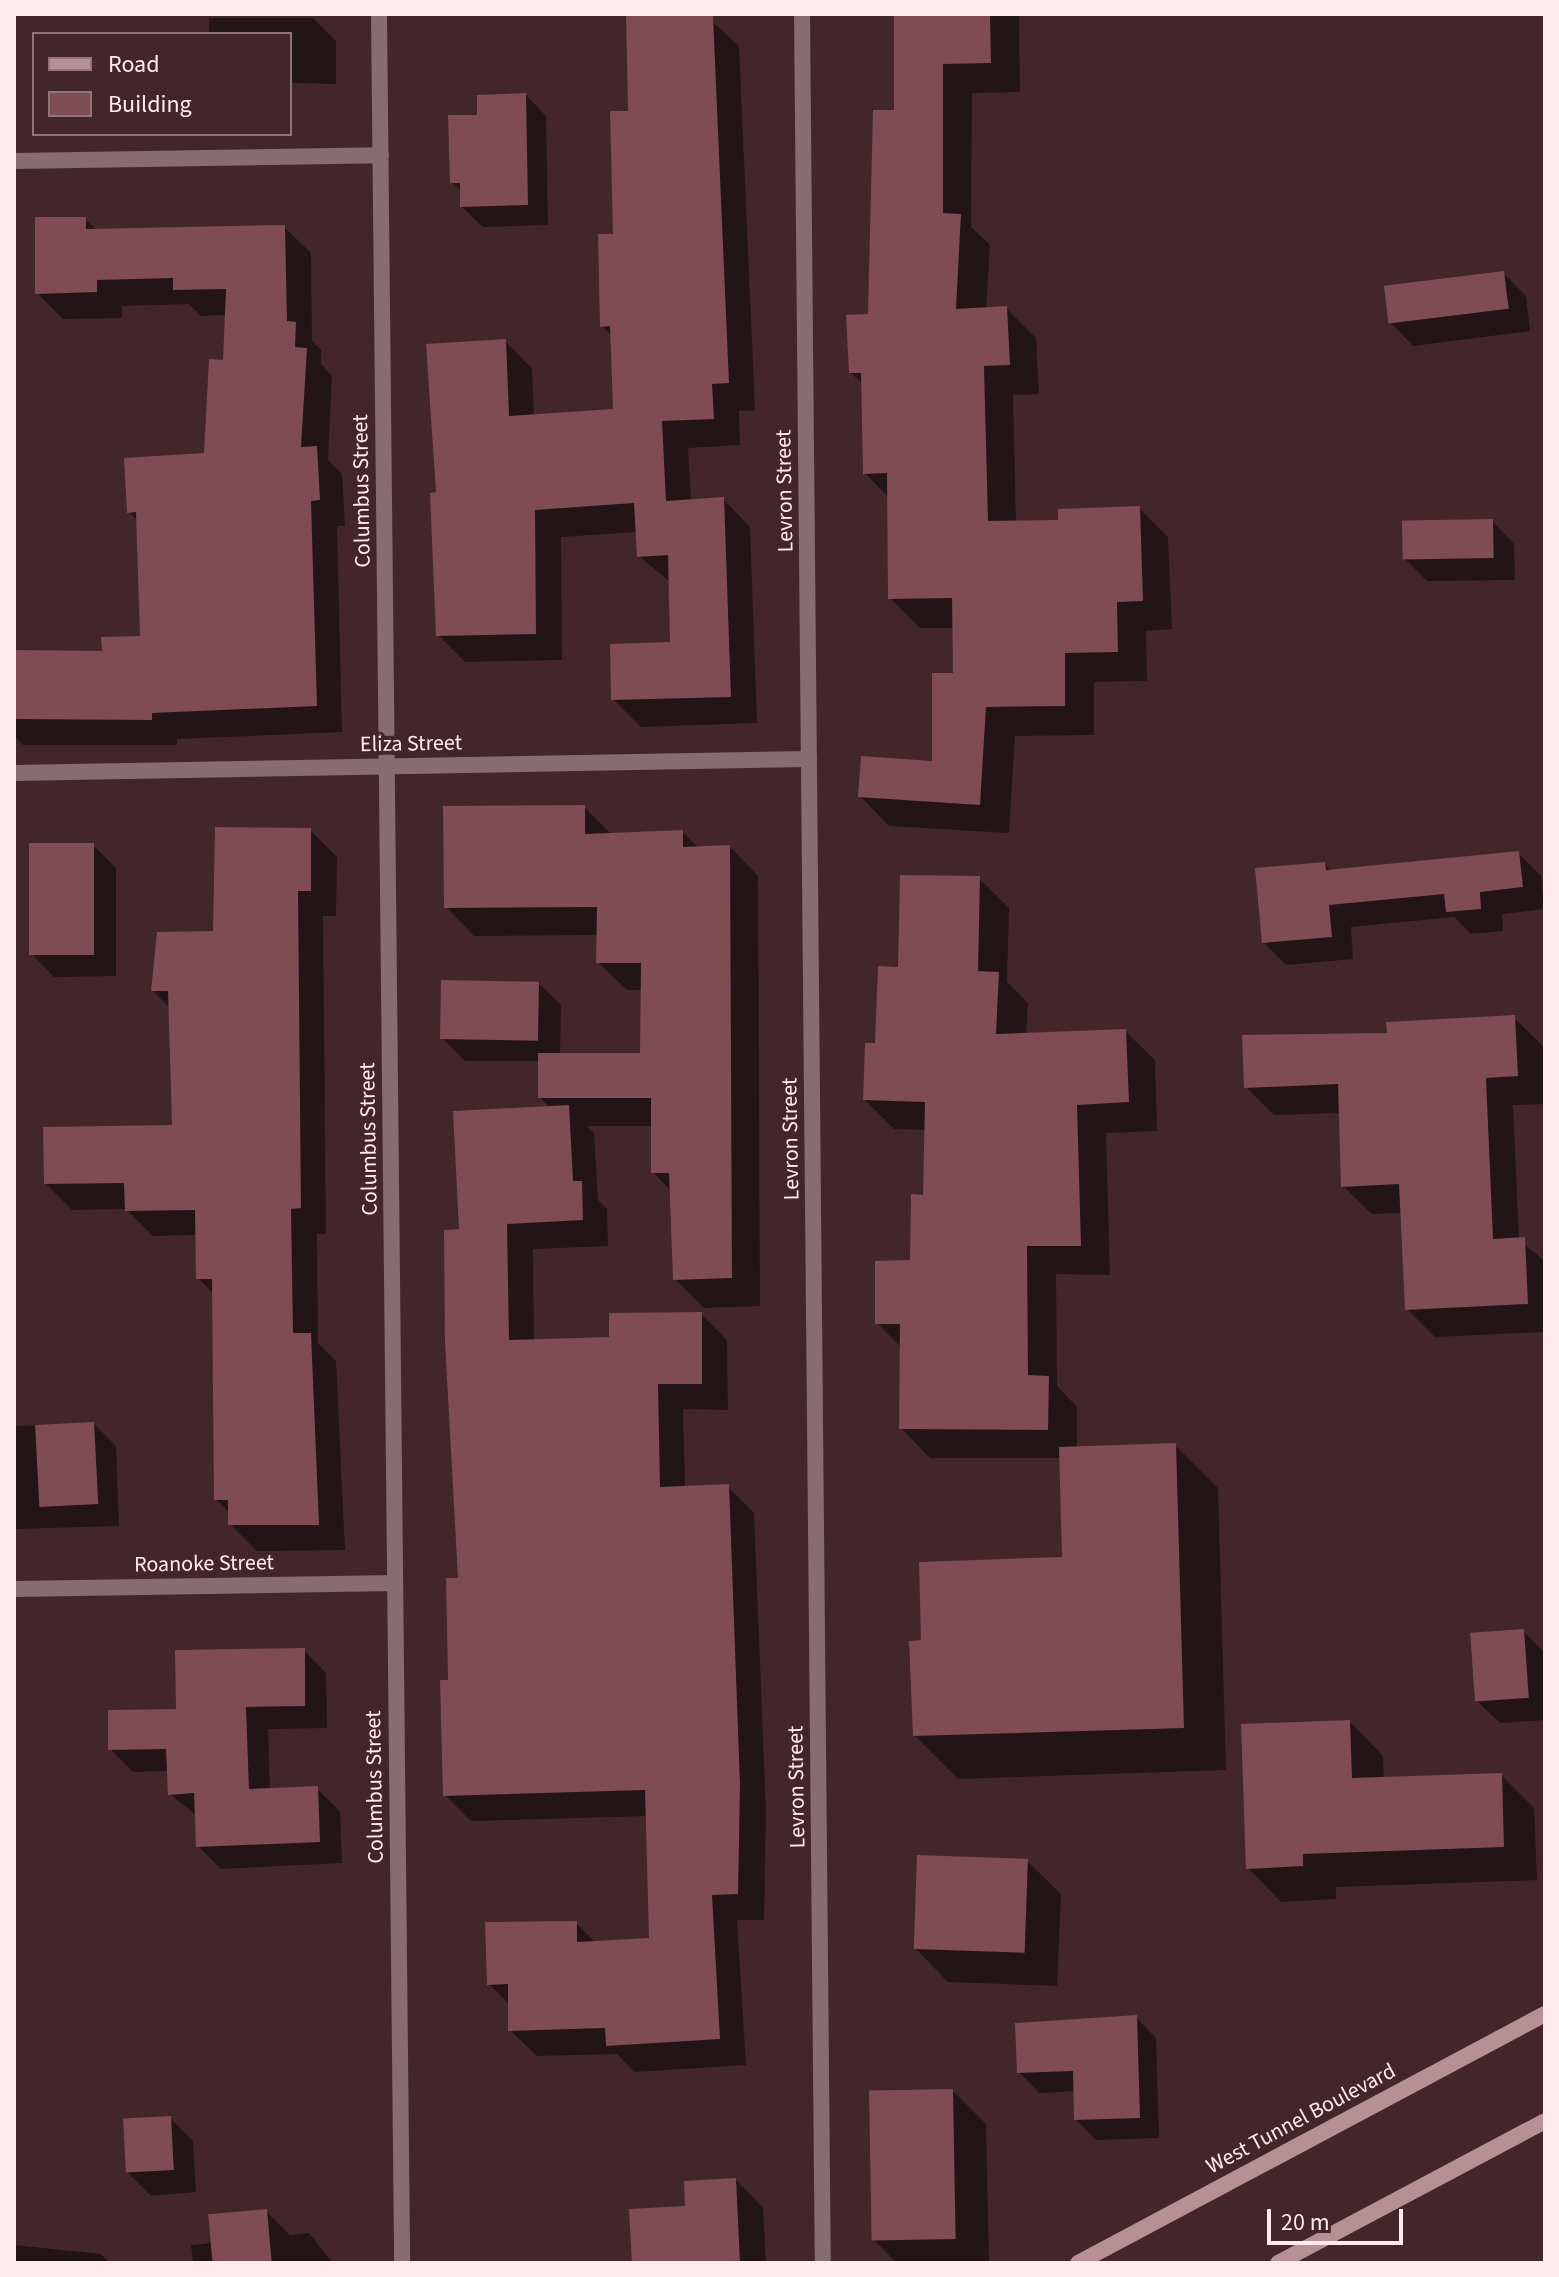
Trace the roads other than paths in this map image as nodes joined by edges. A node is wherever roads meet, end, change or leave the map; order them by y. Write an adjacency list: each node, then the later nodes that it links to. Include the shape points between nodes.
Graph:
1 (379, 14): 3 (street, Columbus Street)
2 (802, 14): 5 (street, Levron Street)
3 (381, 155): 4 (street); 6 (street, Columbus Street)
4 (14, 161)
5 (809, 759): 6 (street, Eliza Street); 13 (street, Levron Street)
6 (387, 767): 7 (street, Eliza Street); 8 (street, Columbus Street)
7 (14, 773)
8 (395, 1583): 9 (street, Roanoke Street); 12 (street, Columbus Street)
9 (14, 1589)
10 (1545, 2014): 14 (main road, West Tunnel Boulevard)
11 (1545, 2121): 15 (main road)
12 (402, 2263)
13 (823, 2263)
14 (1078, 2263)
15 (1278, 2263)

